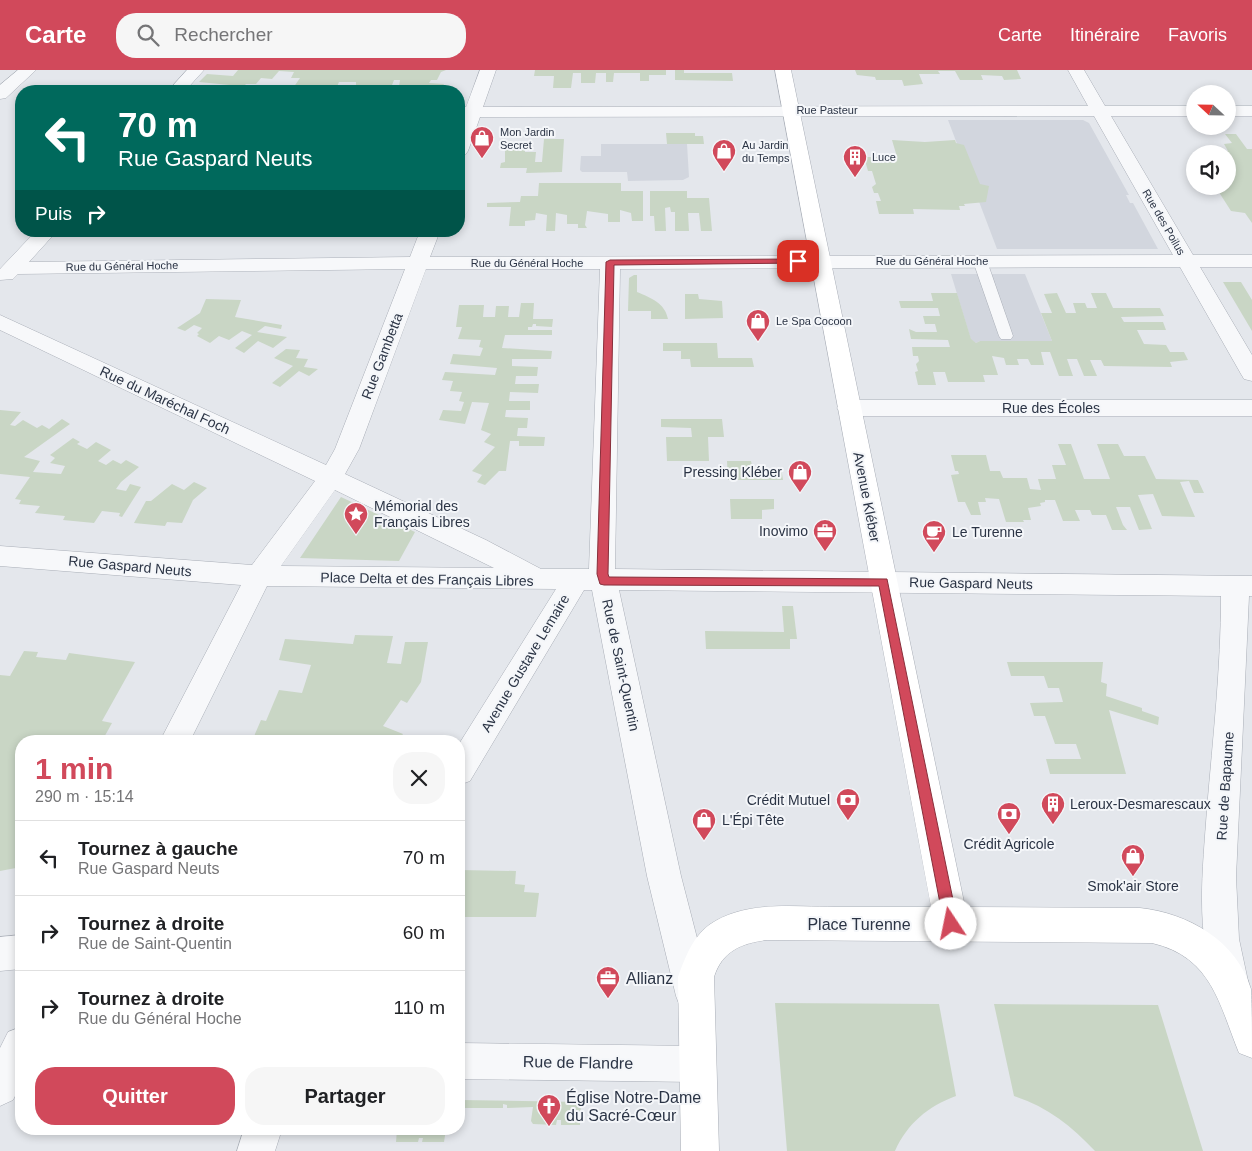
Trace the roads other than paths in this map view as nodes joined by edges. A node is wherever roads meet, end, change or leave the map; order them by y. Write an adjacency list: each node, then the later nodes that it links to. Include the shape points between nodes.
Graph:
1 (5, 70): 7 (street)
2 (28, 70): 9 (street)
3 (196, 70): 8 (street)
4 (488, 70): 15 (street)
5 (783, 70): 10 (street, Avenue Kléber)
6 (1076, 70): 11 (street, Rue des Poilus)
7 (0, 74)
8 (182, 85)
9 (0, 94)
10 (790, 110): 11 (street, Rue Pasteur); 15 (street, Rue Pasteur); 18 (street, Avenue Kléber)
11 (1099, 111): 12 (street, Rue Pasteur); 20 (street, Rue des Poilus)
12 (1186, 111)
13 (1236, 111): 14 (street)
14 (1252, 111)
15 (466, 112)
16 (41, 237): 24 (street)
17 (428, 237): 23 (street, Rue Gambetta)
18 (820, 261): 19 (street, Rue du Général Hoche); 22 (street, Rue du Général Hoche); 28 (street, Avenue Kléber)
19 (980, 261): 20 (street, Rue du Général Hoche); 26 (lane)
20 (1187, 261): 21 (street, Rue du Général Hoche); 27 (street, Rue des Poilus)
21 (1252, 261)
22 (610, 262): 23 (street, Rue du Général Hoche); 34 (street, Rue de Saint-Quentin, via 602,558)
23 (418, 263): 24 (street, Rue du Général Hoche); 30 (street, Rue Gambetta, via 347,449)
24 (6, 275)
25 (0, 322): 30 (street, Rue du Maréchal Foch)
26 (1006, 336)
27 (1252, 374)
28 (849, 408): 29 (street, Rue des Écoles); 35 (street, Avenue Kléber)
29 (1252, 408)
30 (330, 479): 32 (street); 33 (street, Place Delta et des Français Libres, via 477,547)
31 (0, 556): 32 (street, Rue Gaspard Neuts)
32 (259, 576): 33 (street, Place Delta et des Français Libres); 37 (street)
33 (541, 581): 34 (street, Rue Gaspard Neuts)
34 (590, 581): 35 (street, Rue Gaspard Neuts); 38 (street, Avenue Gustave Lemaire); 43 (street, Rue de Saint-Quentin)
35 (883, 582): 36 (street, Rue Gaspard Neuts); 39 (street, Avenue Kléber)
36 (1243, 586): 42 (street, Rue de Bapaume, via 1235,624 1219,877 1224,952)
37 (178, 735)
38 (465, 762)
39 (951, 924): 42 (street, Place Turenne, via 1140,925 1163,928 1203,950); 43 (street, Place Turenne, via 767,923 743,926 719,939 701,961 696,977)
40 (15, 953): 41 (street)
41 (0, 954)
42 (1231, 985): 44 (street, Place Turenne)
43 (695, 1002): 47 (street, Place Turenne)
44 (1252, 1040)
45 (15, 1058): 48 (street)
46 (465, 1060): 47 (street, Rue de Flandre)
47 (697, 1064): 51 (street, Place Turenne)
48 (0, 1087)
49 (261, 1135): 50 (street)
50 (256, 1151)
51 (700, 1151)

